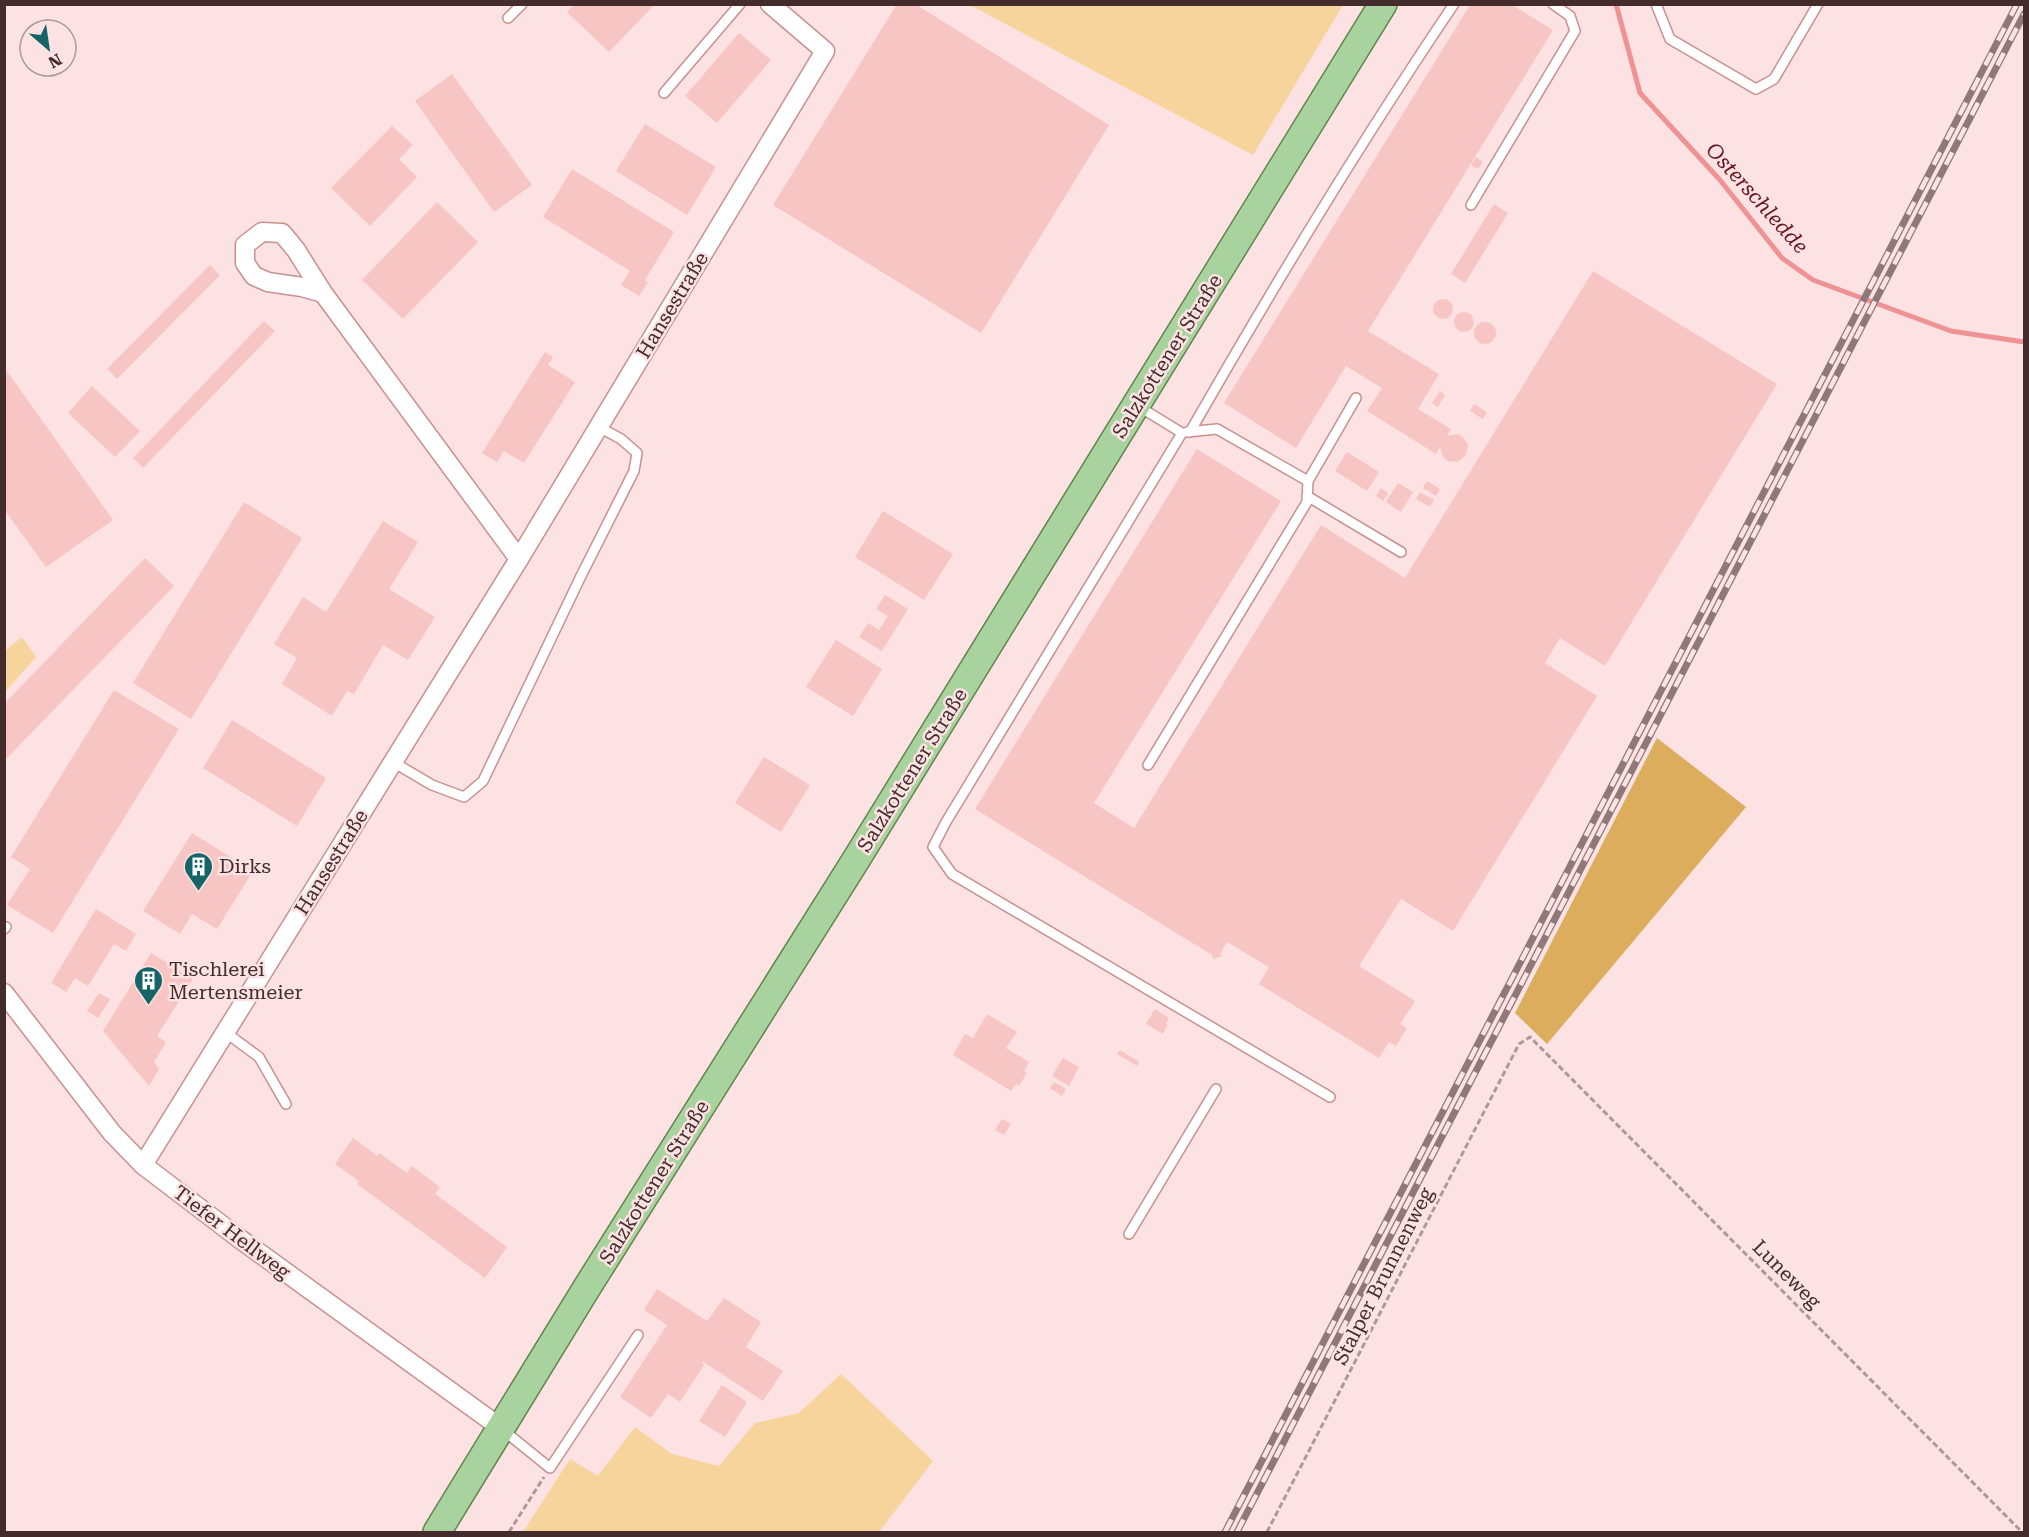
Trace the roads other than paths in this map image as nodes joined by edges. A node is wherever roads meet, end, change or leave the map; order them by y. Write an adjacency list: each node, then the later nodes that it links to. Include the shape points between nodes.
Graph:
1 (522, 4): 9 (lane)
2 (740, 4): 10 (lane)
3 (770, 4): 15 (street, Hansestraße, via 825,51)
4 (1383, 4): 14 (main road, Salzkottener Straße)
5 (1454, 4): 16 (lane)
6 (1552, 4): 11 (lane, via 1570,16 1575,31)
7 (1656, 4): 8 (lane, via 1670,39 1756,88 1774,79)
8 (1818, 4)
9 (508, 18)
10 (664, 93)
11 (1471, 205)
12 (323, 292): 20 (street)
13 (1356, 398): 17 (lane)
14 (1136, 405): 16 (lane); 31 (main road, Salzkottener Straße)
15 (599, 427): 20 (street, Hansestraße); 21 (lane, via 637,453 634,471 483,781 464,797 432,786)
16 (1186, 432): 17 (lane, via 1217,429); 26 (lane, via 933,848 952,874)
17 (1308, 481): 18 (lane)
18 (1307, 496): 19 (lane); 22 (lane, via 1307,502)
19 (1401, 552)
20 (519, 559): 21 (street, Hansestraße)
21 (393, 762): 24 (street, Hansestraße)
22 (1148, 765)
23 (4, 993): 28 (street, Tiefer Hellweg, via 112,1133)
24 (225, 1032): 27 (lane, via 259,1057); 28 (street, Hansestraße)
25 (1216, 1089): 29 (lane)
26 (1330, 1098)
27 (286, 1104)
28 (143, 1165): 31 (street, Tiefer Hellweg)
29 (1129, 1234)
30 (638, 1335): 31 (lane, via 550,1468)
31 (501, 1428): 32 (main road, Salzkottener Straße)
32 (437, 1533)

